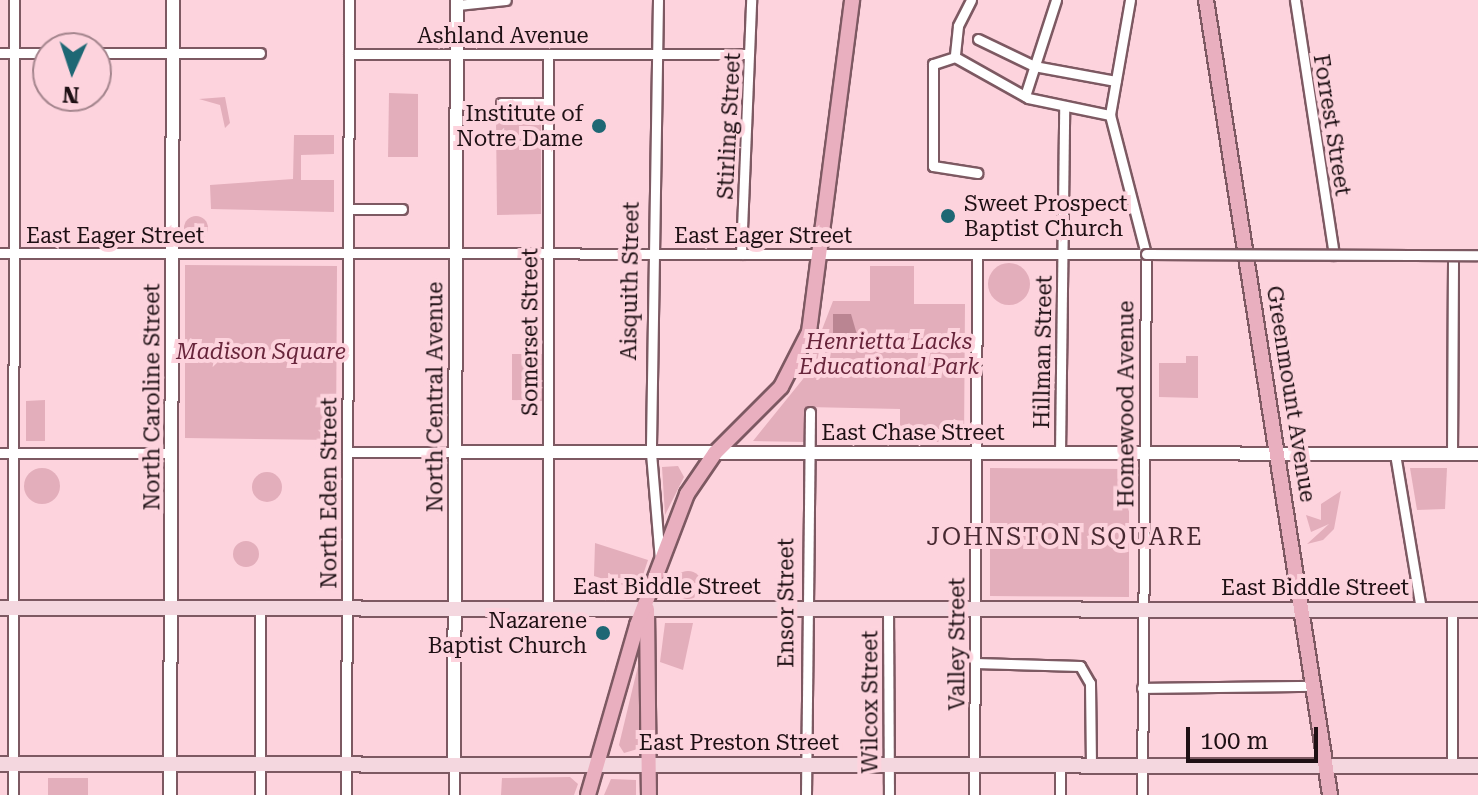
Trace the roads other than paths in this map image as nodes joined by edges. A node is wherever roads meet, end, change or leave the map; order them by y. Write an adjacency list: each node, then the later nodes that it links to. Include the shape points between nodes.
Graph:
1 (14, 0): 16 (street)
2 (173, 0): 19 (street, North Caroline Street)
3 (349, 0): 21 (street, North Eden Street)
4 (506, 0): 13 (street)
5 (658, 0): 24 (street, Aisquith Street)
6 (751, 0): 25 (street, Stirling Street)
7 (852, 0): 45 (main road)
8 (971, 0): 26 (street, via 958,26)
9 (1056, 0): 27 (street)
10 (1130, 0): 28 (street)
11 (1206, 0): 49 (main road, Greenmount Avenue)
12 (1295, 0): 50 (street, Forrest Street)
13 (457, 3): 22 (street, North Central Avenue)
14 (978, 39): 27 (street)
15 (0, 53): 16 (street)
16 (14, 53): 17 (street); 38 (street)
17 (32, 53)
18 (112, 53): 19 (street)
19 (173, 53): 20 (street); 39 (street, North Caroline Street)
20 (260, 53)
21 (349, 54): 22 (street, Ashland Avenue); 35 (street, North Eden Street)
22 (457, 54): 23 (street, Ashland Avenue); 41 (street, North Central Avenue)
23 (548, 54): 24 (street, Ashland Avenue); 31 (street, Somerset Street)
24 (657, 54): 25 (street, Ashland Avenue); 43 (street, Aisquith Street)
25 (747, 54): 44 (street, Stirling Street)
26 (955, 57): 29 (street); 34 (street, via 933,64 933,166)
27 (1034, 66): 28 (street); 29 (street)
28 (1116, 81): 33 (street)
29 (1025, 96): 32 (street)
30 (501, 103): 31 (street)
31 (548, 103): 42 (street, Somerset Street)
32 (1064, 106): 33 (street); 47 (street, Hillman Street)
33 (1110, 115): 48 (street, Homewood Avenue)
34 (977, 173)
35 (348, 209): 36 (street); 40 (street, North Eden Street)
36 (402, 209)
37 (0, 253): 38 (street, East Eager Street)
38 (15, 253): 39 (street, East Eager Street); 58 (street)
39 (172, 254): 40 (street, East Eager Street); 59 (street, North Caroline Street)
40 (348, 254): 41 (street, East Eager Street); 54 (street, North Eden Street)
41 (456, 254): 42 (street, East Eager Street); 55 (street, North Central Avenue)
42 (548, 254): 43 (street, East Eager Street); 56 (street, Somerset Street)
43 (652, 254): 44 (street, East Eager Street); 60 (street, Aisquith Street)
44 (741, 254): 45 (street, East Eager Street)
45 (821, 254): 46 (street, East Eager Street); 61 (main road, via 801,355 764,406)
46 (977, 254): 47 (street, East Eager Street); 63 (street, Valley Street)
47 (1062, 254): 48 (street, East Eager Street); 64 (street, Hillman Street)
48 (1146, 254): 49 (street, East Eager Street, bridge); 65 (street, Homewood Avenue)
49 (1247, 254): 50 (street, East Eager Street, bridge); 66 (main road, Greenmount Avenue)
50 (1334, 255): 51 (street, East Eager Street, bridge)
51 (1453, 255): 52 (street, East Eager Street, bridge); 68 (street)
52 (1478, 255)
53 (810, 412): 62 (street, Ensor Street)
54 (347, 452): 55 (street, East Chase Street); 74 (street, North Eden Street)
55 (455, 452): 56 (street, East Chase Street); 75 (street, North Central Avenue)
56 (548, 452): 60 (street, East Chase Street); 76 (street, Somerset Street)
57 (0, 453): 58 (street)
58 (14, 453): 59 (street); 71 (street)
59 (172, 453): 72 (street, North Caroline Street)
60 (651, 453): 61 (street, East Chase Street); 70 (street, Aisquith Street)
61 (715, 453): 62 (street, East Chase Street); 70 (main road, via 687,494)
62 (809, 453): 63 (street, East Chase Street); 78 (street, Ensor Street)
63 (976, 453): 64 (street, East Chase Street); 80 (street, Valley Street)
64 (1060, 454): 65 (street, East Chase Street)
65 (1145, 454): 66 (street, East Chase Street); 81 (street, Homewood Avenue)
66 (1279, 454): 67 (street, East Chase Street); 82 (main road, Greenmount Avenue)
67 (1395, 454): 68 (street, East Chase Street); 83 (street)
68 (1452, 454): 69 (street, East Chase Street)
69 (1478, 454)
70 (661, 562): 77 (main road)
71 (6, 608): 72 (main road, East Biddle Street); 89 (street)
72 (171, 608): 73 (main road, East Biddle Street); 90 (street, North Caroline Street)
73 (260, 609): 74 (main road, East Biddle Street); 91 (street)
74 (347, 609): 75 (main road, East Biddle Street); 92 (street, North Eden Street)
75 (455, 609): 76 (main road, East Biddle Street); 93 (street, North Central Avenue)
76 (548, 609): 77 (main road, East Biddle Street)
77 (647, 609): 78 (main road, East Biddle Street); 94 (main road, via 637,625); 95 (main road)
78 (808, 609): 79 (main road, East Biddle Street); 96 (street, Ensor Street)
79 (888, 610): 80 (main road, East Biddle Street); 97 (street, Wilcox Street)
80 (975, 610): 81 (main road, East Biddle Street); 86 (street, Valley Street)
81 (1142, 610): 82 (main road, East Biddle Street); 88 (street, Homewood Avenue)
82 (1302, 610): 83 (main road, East Biddle Street); 87 (main road, Greenmount Avenue)
83 (1421, 610): 84 (main road, East Biddle Street)
84 (1452, 610): 85 (main road, East Biddle Street); 103 (street)
85 (1478, 610)
86 (975, 663): 98 (street, Valley Street); 100 (street, via 1080,666 1090,683)
87 (1314, 686): 88 (street); 102 (main road, Greenmount Avenue)
88 (1142, 688): 101 (street, Homewood Avenue)
89 (6, 764): 90 (main road, East Preston Street); 105 (street)
90 (171, 764): 91 (main road, East Preston Street); 106 (street, North Caroline Street)
91 (260, 764): 92 (main road, East Preston Street); 107 (street)
92 (346, 765): 93 (main road, East Preston Street); 108 (street, North Eden Street)
93 (454, 765): 94 (main road, East Preston Street); 109 (street, North Central Avenue)
94 (600, 765): 95 (main road, East Preston Street); 110 (main road)
95 (649, 765): 96 (main road, East Preston Street); 111 (main road)
96 (807, 765): 97 (main road, East Preston Street); 112 (street, Ensor Street)
97 (889, 765): 98 (main road, East Preston Street); 113 (street, Wilcox Street)
98 (974, 765): 99 (main road, East Preston Street); 114 (street, Valley Street)
99 (1060, 765): 100 (main road, East Preston Street); 115 (street)
100 (1091, 765): 101 (main road, East Preston Street)
101 (1142, 765): 102 (main road, East Preston Street); 116 (street, Homewood Avenue)
102 (1326, 765): 103 (main road, East Preston Street); 117 (main road, Greenmount Avenue)
103 (1452, 766): 104 (main road, East Preston Street)
104 (1478, 766)
105 (13, 795)
106 (170, 795)
107 (260, 795)
108 (346, 795)
109 (454, 795)
110 (588, 795)
111 (649, 795)
112 (806, 795)
113 (889, 795)
114 (974, 795)
115 (1060, 795)
116 (1142, 795)
117 (1330, 795)

